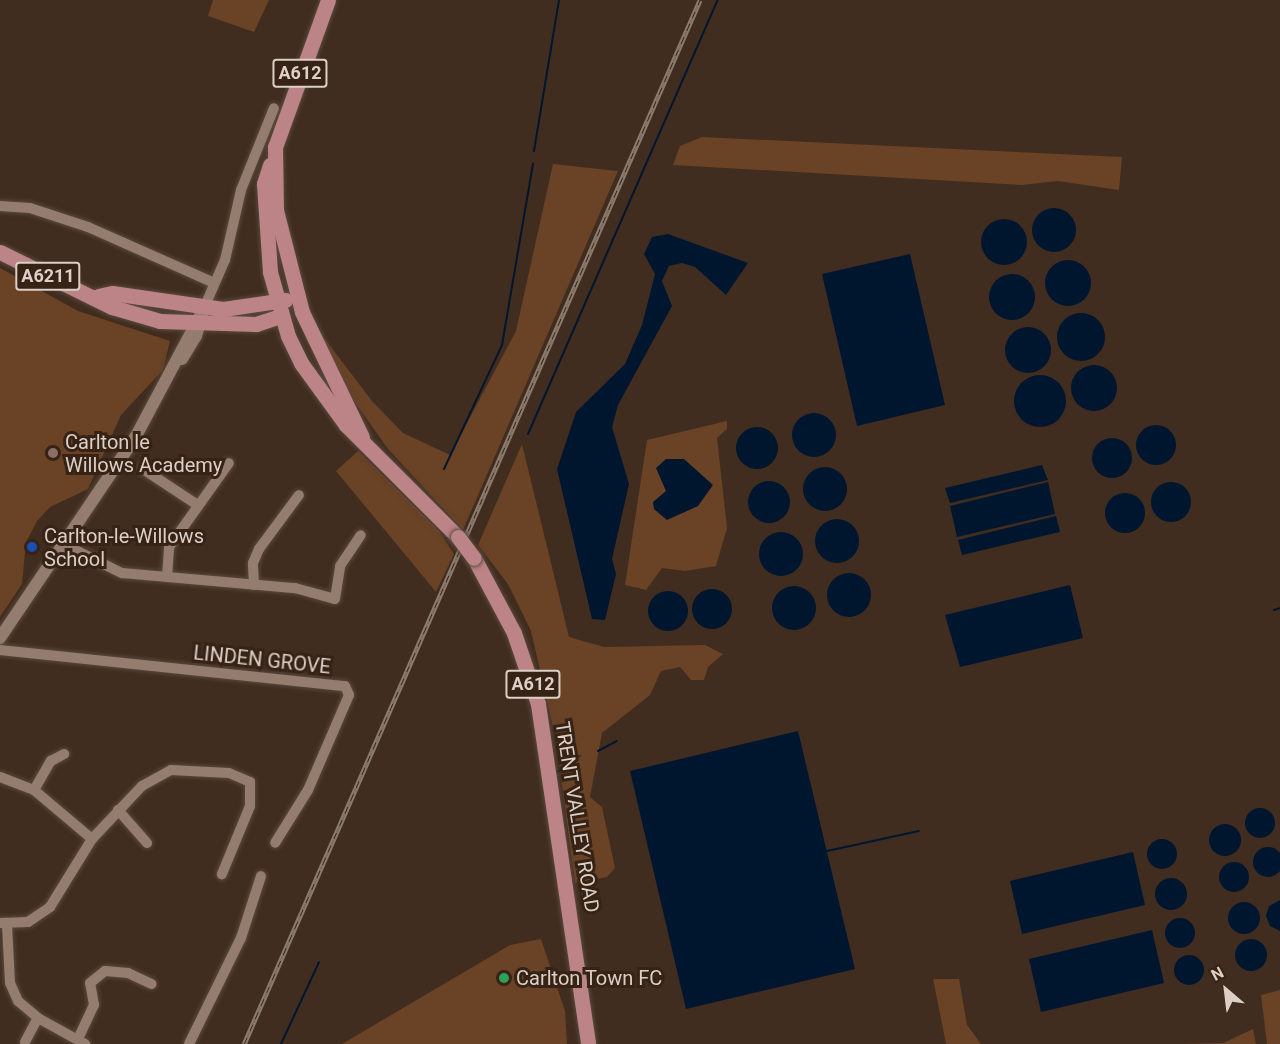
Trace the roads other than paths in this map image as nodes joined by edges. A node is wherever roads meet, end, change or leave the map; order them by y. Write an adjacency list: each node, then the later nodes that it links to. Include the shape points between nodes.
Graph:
1 (328, 0): 3 (main road, A612)
2 (274, 108): 6 (street, via 225,260)
3 (274, 152): 8 (main road, TRENT VALLEY ROAD / A612); 8 (main road, TRENT VALLEY ROAD / A612, via 264,184 265,236)
4 (0, 206): 6 (street, via 30,208 88,227)
5 (0, 252): 7 (main road, A6211)
6 (212, 282): 9 (street)
7 (98, 296): 9 (main road, A6211, via 112,293); 11 (main road, A6211, via 112,307)
8 (290, 304): 9 (main road, A6211); 10 (main road, TRENT VALLEY ROAD / A612); 12 (main road, TRENT VALLEY ROAD / A612)
9 (204, 308): 11 (street)
10 (282, 316): 11 (main road, A6211, via 256,324); 12 (main road, TRENT VALLEY ROAD / A612, via 318,390)
11 (195, 325): 18 (street, via 130,446)
12 (362, 437): 39 (main road, TRENT VALLEY ROAD / A612, bridge, via 474,558 514,633 530,675 559,827)
13 (229, 463): 16 (street)
14 (143, 469): 16 (street)
15 (299, 495): 20 (street, via 259,549 253,563)
16 (196, 504): 19 (street, via 169,547)
17 (361, 535): 20 (street, via 340,566 335,599)
18 (63, 544): 19 (street, via 122,573); 21 (street)
19 (167, 577): 20 (street)
20 (254, 585)
21 (0, 638)
22 (0, 650): 29 (street, LINDEN GROVE, via 345,686 349,695 308,790)
23 (56, 754): 25 (street)
24 (0, 777): 25 (street)
25 (34, 790): 27 (street)
26 (118, 810): 27 (street); 28 (street); 30 (street, via 142,786 171,770 229,773 250,782 250,806)
27 (92, 839): 32 (street, via 50,907 28,922)
28 (147, 843)
29 (275, 843)
30 (222, 874)
31 (261, 876): 38 (street, via 241,938)
32 (3, 924): 33 (street)
33 (5, 984): 35 (street)
34 (152, 984): 36 (street, via 128,972 105,971 90,983 94,1005)
35 (38, 1018): 36 (street); 37 (street)
36 (82, 1041)
37 (25, 1042)
38 (189, 1044)
39 (588, 1044)

